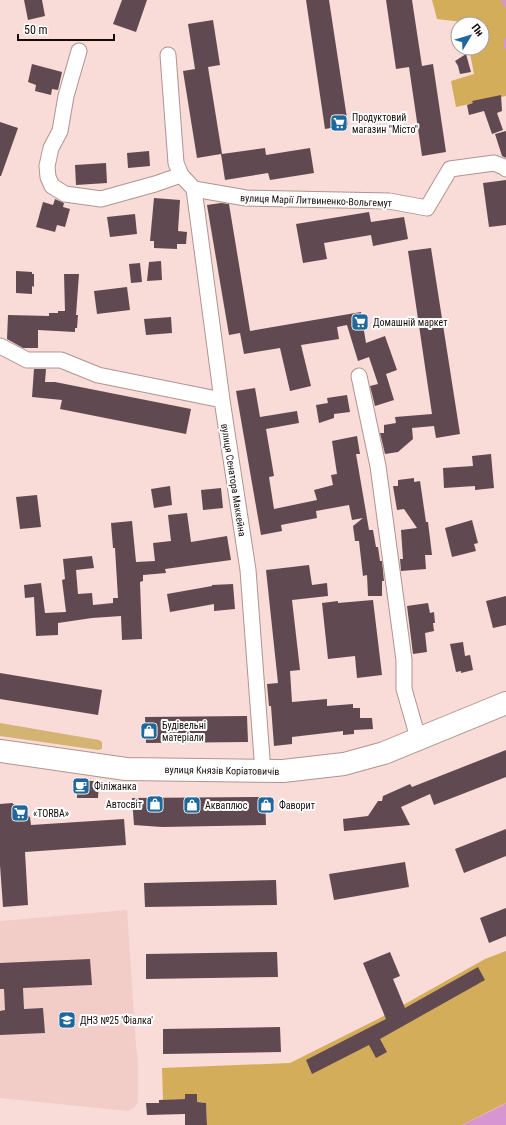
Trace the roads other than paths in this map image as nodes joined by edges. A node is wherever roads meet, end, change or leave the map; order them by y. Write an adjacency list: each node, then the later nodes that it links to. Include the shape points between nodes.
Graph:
1 (79, 51): 4 (street, via 66,96 60,131 51,148 47,166 52,186 66,194 101,199)
2 (168, 54): 4 (street, via 176,163)
3 (506, 169): 5 (street, вулиця Марії Литвиненко-Вольгемут, via 494,164 450,169 427,208 389,201 246,198)
4 (181, 175): 5 (street)
5 (194, 189): 8 (street, вулиця Сенатора Маккейна)
6 (0, 346): 8 (street, via 27,360 61,360 98,375)
7 (358, 376): 10 (street, via 378,466 404,660 404,689)
8 (222, 400): 12 (street, вулиця Сенатора Маккейна, via 248,570)
9 (506, 703): 10 (main road, вулиця Князів Коріатовичів)
10 (418, 738): 12 (main road, вулиця Князів Коріатовичів, via 344,764)
11 (0, 751): 12 (main road, вулиця Князів Коріатовичів, via 126,769)
12 (263, 772)

